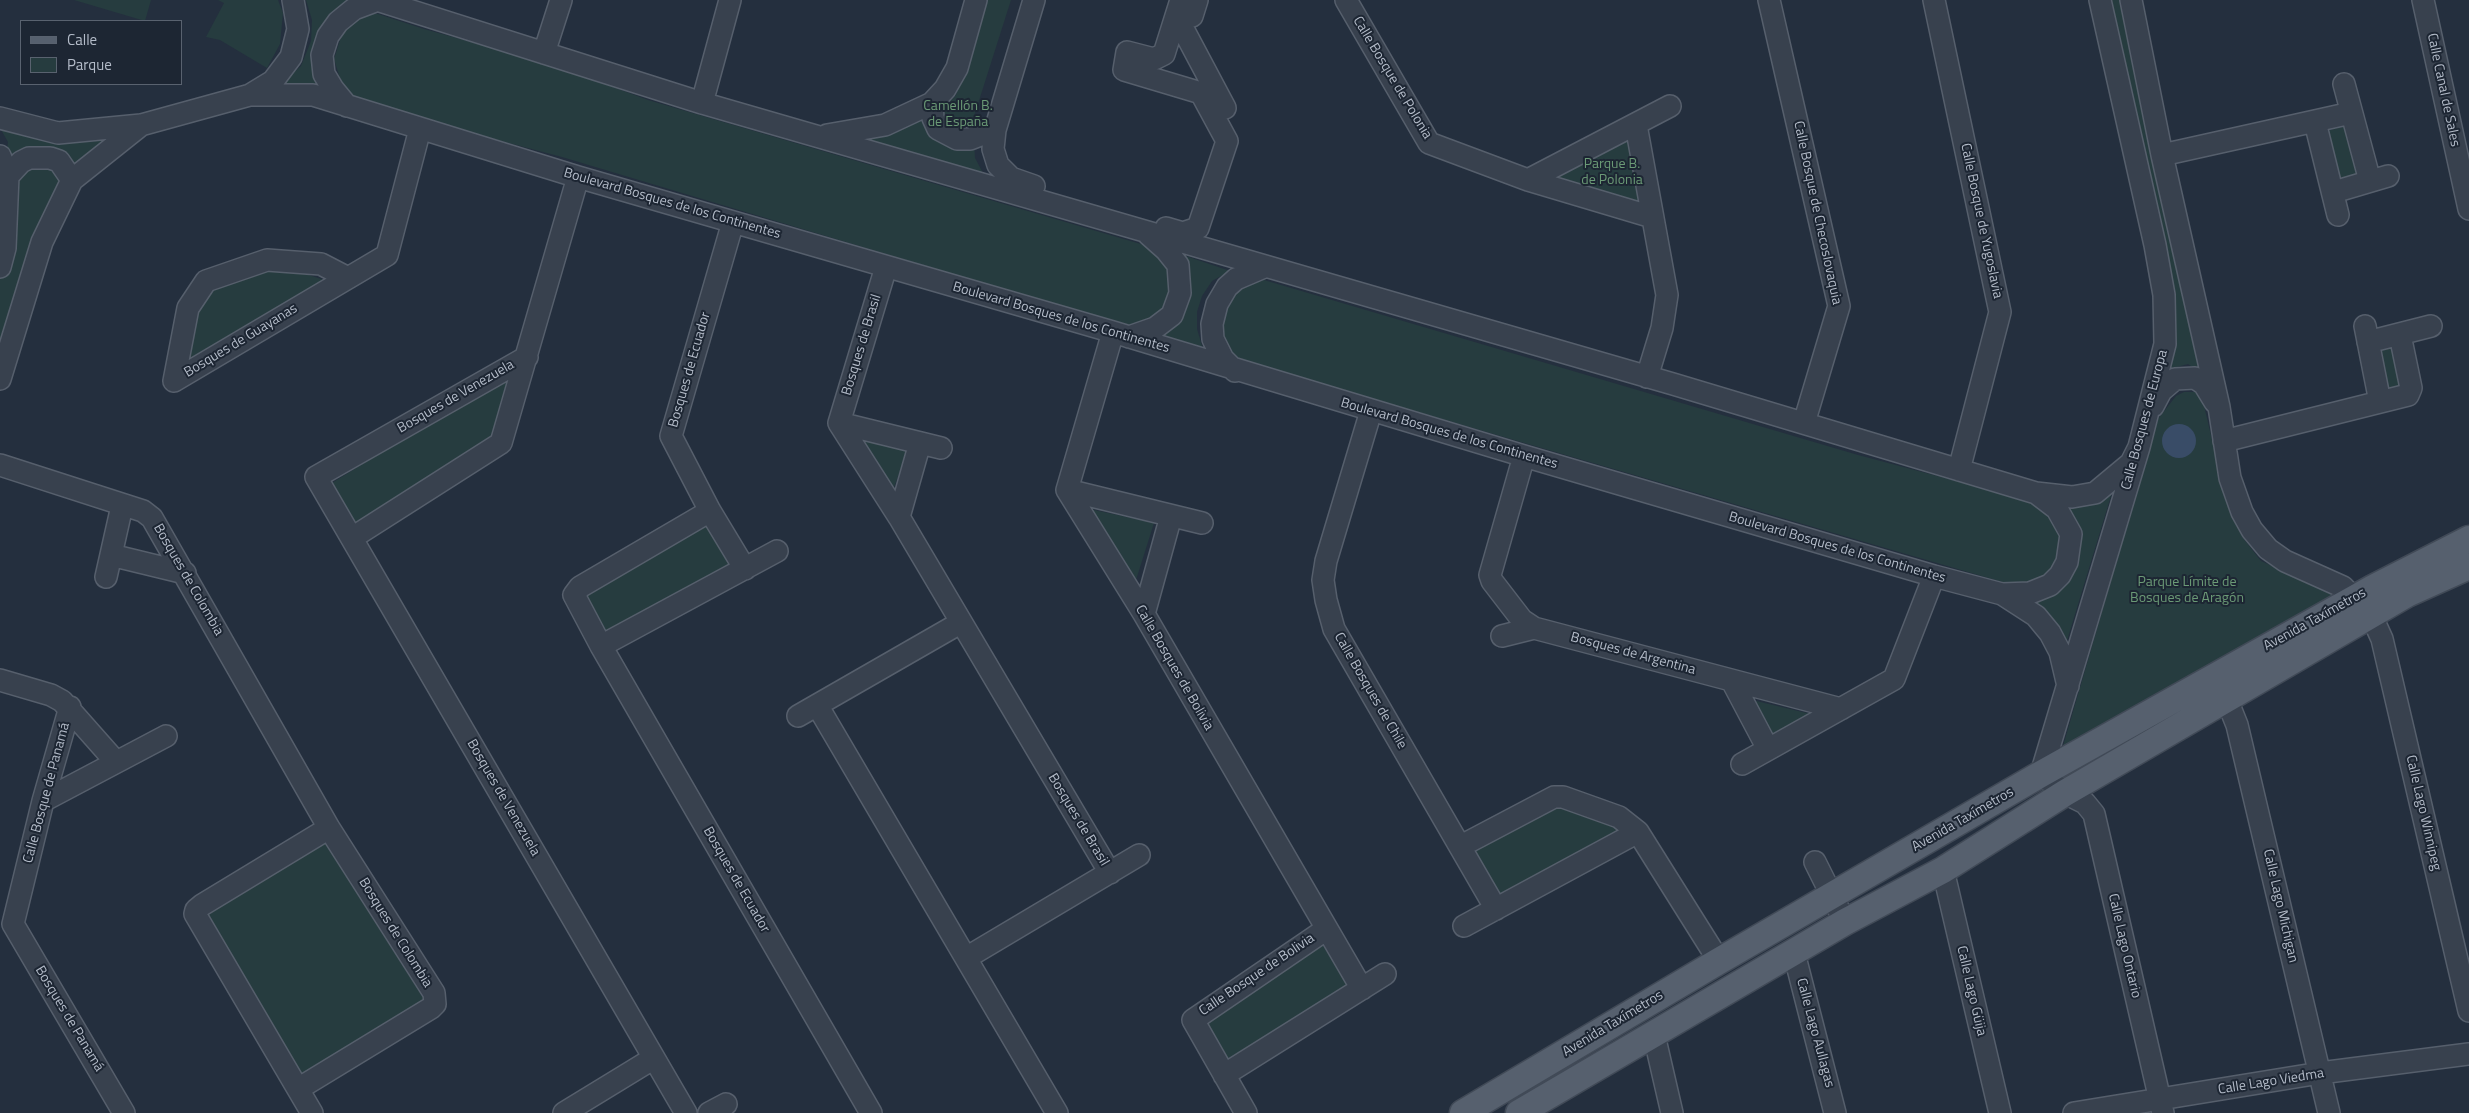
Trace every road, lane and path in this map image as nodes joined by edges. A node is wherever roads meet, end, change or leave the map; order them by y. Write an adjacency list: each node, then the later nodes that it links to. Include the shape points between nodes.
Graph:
1 (293, 0): 21 (street, via 298,29 291,56 273,81)
2 (561, 0): 16 (street)
3 (730, 0): 23 (street)
4 (976, 0): 22 (street, via 957,68 945,89)
5 (1022, 0): 33 (street)
6 (1034, 0): 15 (street, via 995,130 993,149 998,164 1011,178 1183,233 1198,228 1227,140 1201,93 1124,70 1127,52 1154,59 1164,54)
7 (1330, 0): 28 (street)
8 (1346, 0): 40 (street, Calle Bosque de Polonia, via 1429,143)
9 (1769, 0): 65 (street, Calle Bosque de Checoslovaquia, via 1839,306)
10 (1934, 0): 72 (street, Calle Bosque de Yugoslavia, via 2000,312)
11 (2100, 0): 63 (street, Calle Bosques de Europa, via 2164,296 2165,344)
12 (2423, 0): 43 (street, Calle Canal de Sales)
13 (382, 1): 16 (street); 24 (street, via 354,9 338,22 328,36 322,55 324,74)
14 (2133, 1): 35 (street)
15 (1188, 9): 18 (street); 20 (street)
16 (544, 53): 23 (street)
17 (1133, 64): 18 (street)
18 (1164, 74): 20 (street)
19 (2344, 84): 26 (street)
20 (1215, 88): 48 (street, via 1241,139)
21 (250, 95): 24 (street, Boulevard Bosques de los Continentes, via 313,95); 30 (street, Boulevard Bosques de los Continentes)
22 (932, 102): 33 (street, via 938,129 956,139 970,139); 34 (street, via 885,126)
23 (702, 103): 34 (street)
24 (347, 106): 32 (street, Boulevard Bosques de los Continentes)
25 (1670, 106): 31 (street)
26 (2351, 113): 29 (street); 41 (street, via 2379,179)
27 (0, 118): 30 (street, Boulevard Bosques de los Continentes, via 58,133)
28 (1400, 120)
29 (2314, 122): 35 (street); 41 (street)
30 (140, 125): 39 (street)
31 (1636, 125): 40 (street); 45 (street)
32 (420, 129): 38 (street, Boulevard Bosques de los Continentes); 52 (street, Bosques de Guayanas, via 387,255)
33 (983, 134): 42 (street, via 982,152 989,167)
34 (822, 136): 42 (street)
35 (2162, 155): 61 (street)
36 (0, 156): 37 (street)
37 (8, 176): 39 (street, via 29,158 50,158 58,161); 49 (street, via 5,248)
38 (578, 176): 46 (street, Boulevard Bosques de los Continentes); 56 (street, Bosques de Venezuela)
39 (72, 180): 59 (street, via 42,242)
40 (1528, 180): 45 (street, Calle Bosque de Polonia)
41 (2334, 192): 44 (street)
42 (1017, 194): 47 (street)
43 (2469, 209)
44 (2338, 215)
45 (1652, 217): 58 (street, via 1667,294 1662,328)
46 (733, 222): 50 (street, Boulevard Bosques de los Continentes); 76 (street, Bosques de Ecuador, via 671,436)
47 (1142, 229): 48 (street); 54 (street, via 1155,238 1178,265 1180,292 1172,315 1155,328)
48 (1203, 248): 51 (street)
49 (0, 266)
50 (886, 267): 54 (street, Boulevard Bosques de los Continentes); 64 (street, Bosques de Brasil)
51 (1264, 267): 57 (street, via 1236,279 1217,304 1212,324 1213,339 1223,358); 58 (street)
52 (348, 278): 52 (street, Bosques de Guayanas, via 331,288 174,381 188,308 206,281 267,260 321,264)
53 (2431, 326): 55 (street)
54 (1121, 334): 57 (street, Boulevard Bosques de los Continentes); 73 (street)
55 (2400, 335): 60 (street, via 2411,393); 60 (street, via 2366,334)
56 (527, 357): 80 (street, Bosques de Venezuela, via 499,446); 80 (street, Bosques de Venezuela, via 316,477)
57 (1235, 371): 62 (street, Boulevard Bosques de los Continentes)
58 (1648, 376): 65 (street)
59 (0, 379)
60 (2380, 402): 66 (street)
61 (2219, 407): 63 (street, via 2200,381 2194,378 2175,379 2161,391); 66 (street)
62 (1371, 411): 70 (street, Boulevard Bosques de los Continentes); 113 (street, Calle Bosques de Chile, via 1326,561 1323,580 1326,600 1334,629)
63 (2148, 415): 68 (street, Calle Bosques de Europa)
64 (839, 423): 67 (street); 78 (street, Bosques de Brasil)
65 (1804, 423): 72 (street)
66 (2224, 441): 90 (street, via 2230,478 2242,512 2268,549 2285,561 2343,587)
67 (920, 443): 69 (street); 78 (street)
68 (2139, 447): 74 (street, via 2131,462 2095,493 2072,497); 98 (street, Calle Bosques de Europa)
69 (941, 448)
70 (1524, 456): 87 (street, Boulevard Bosques de los Continentes); 93 (street, Bosques de Argentina, via 1490,575 1513,609)
71 (0, 465): 75 (street)
72 (1959, 470): 74 (street)
73 (1067, 490): 77 (street); 91 (street, Calle Bosques de Bolivia)
74 (2036, 493): 89 (street, via 2056,510 2072,534 2067,562 2050,585 2030,593)
75 (122, 506): 83 (street); 86 (street, Bosques de Colombia, via 149,515)
76 (710, 511): 85 (street, Bosques de Ecuador); 95 (street, Bosques de Ecuador, via 577,589 575,598)
77 (1171, 516): 79 (street); 91 (street)
78 (899, 517): 92 (street, Bosques de Brasil)
79 (1202, 523)
80 (352, 538): 132 (street, Bosques de Venezuela)
81 (2469, 538): 90 (main road, Avenida Taxímetros)
82 (776, 550): 85 (street)
83 (111, 555): 86 (street); 88 (street)
84 (2469, 566): 90 (main road, Avenida Taxímetros, via 2408,594)
85 (745, 569): 95 (street)
86 (185, 573): 111 (street, Bosques de Colombia)
87 (1934, 576): 89 (street, Boulevard Bosques de los Continentes); 102 (street, via 1896,676)
88 (106, 578)
89 (2002, 594): 98 (street, Boulevard Bosques de los Continentes, via 2036,616 2050,633 2060,652)
90 (2364, 607): 99 (main road, Avenida Taxímetros); 108 (main road, Avenida Taxímetros); 129 (street, Calle Lago Winnipeg, via 2382,639)
91 (1144, 614): 123 (street, Calle Bosques de Bolivia)
92 (960, 623): 100 (street); 117 (street, Bosques de Brasil)
93 (1534, 628): 94 (street, Bosques de Argentina); 97 (street, Bosques de Argentina)
94 (1502, 636)
95 (601, 646): 143 (street, Bosques de Ecuador)
96 (0, 680): 101 (street, Calle Bosque de Panamá, via 51,695)
97 (1732, 681): 102 (street, Bosques de Argentina); 105 (street)
98 (2068, 686): 108 (street, Calle Bosques de Europa)
99 (2227, 700): 109 (main road, Avenida Taxímetros); 134 (street, Calle Lago Michigan, via 2237,725)
100 (817, 705): 103 (street); 125 (street)
101 (70, 707): 106 (street); 110 (street, Calle Bosque de Panamá)
102 (1841, 709): 105 (street)
103 (798, 716)
104 (166, 736): 106 (street)
105 (1768, 749): 107 (street)
106 (116, 762): 110 (street)
107 (1742, 764)
108 (2041, 774): 109 (street); 118 (main road, Avenida Taxímetros)
109 (2065, 793): 116 (main road, Avenida Taxímetros); 138 (street, Calle Lago Ontario, via 2084,803 2094,814)
110 (43, 801): 121 (street, Calle Bosque de Panamá)
111 (329, 828): 137 (street, via 196,910); 137 (street, Bosques de Colombia, via 434,993 435,1004)
112 (1638, 832): 113 (street, via 1619,817 1563,797 1554,797); 119 (street); 126 (street)
113 (1461, 846): 119 (street, Calle Bosques de Chile)
114 (1139, 855): 117 (street)
115 (1815, 862): 118 (street)
116 (1942, 870): 120 (main road, Avenida Taxímetros); 150 (street, Calle Lago Güija)
117 (1110, 873): 125 (street, Bosques de Brasil)
118 (1832, 897): 120 (street); 126 (main road, Avenida Taxímetros)
119 (1496, 910): 122 (street)
120 (1845, 922): 124 (main road, Avenida Taxímetros)
121 (6, 926): 139 (street, Bosques de Panamá)
122 (1464, 926)
123 (1325, 930): 128 (street, Calle Bosques de Bolivia); 135 (street, Calle Bosque de Bolivia, via 1194,1018 1194,1026)
124 (1794, 953): 130 (main road, Avenida Taxímetros); 149 (street, Calle Lago Aullagas)
125 (966, 958): 144 (street)
126 (1719, 961): 133 (main road, Avenida Taxímetros)
127 (1385, 974): 128 (street)
128 (1362, 989): 135 (street)
129 (2469, 1012)
130 (1654, 1035): 136 (main road, Avenida Taxímetros); 148 (street)
131 (2469, 1054): 134 (street, Calle Lago Viedma)
132 (654, 1058): 141 (street); 142 (street, Bosques de Venezuela)
133 (1552, 1060): 136 (main road); 146 (main road, Avenida Taxímetros)
134 (2320, 1073): 138 (street, Calle Lago Viedma); 152 (street, Calle Lago Michigan)
135 (1224, 1075): 145 (street, Calle Bosque de Bolivia)
136 (1566, 1087): 147 (main road, Avenida Taxímetros)
137 (298, 1089): 140 (street)
138 (2161, 1106): 151 (street, Calle Lago Viedma)
139 (124, 1113)
140 (312, 1113)
141 (564, 1113)
142 (686, 1113)
143 (871, 1113)
144 (1057, 1113)
145 (1246, 1113)
146 (1464, 1113)
147 (1520, 1113)
148 (1672, 1113)
149 (1835, 1113)
150 (2000, 1113)
151 (2074, 1113)
152 (2329, 1113)

